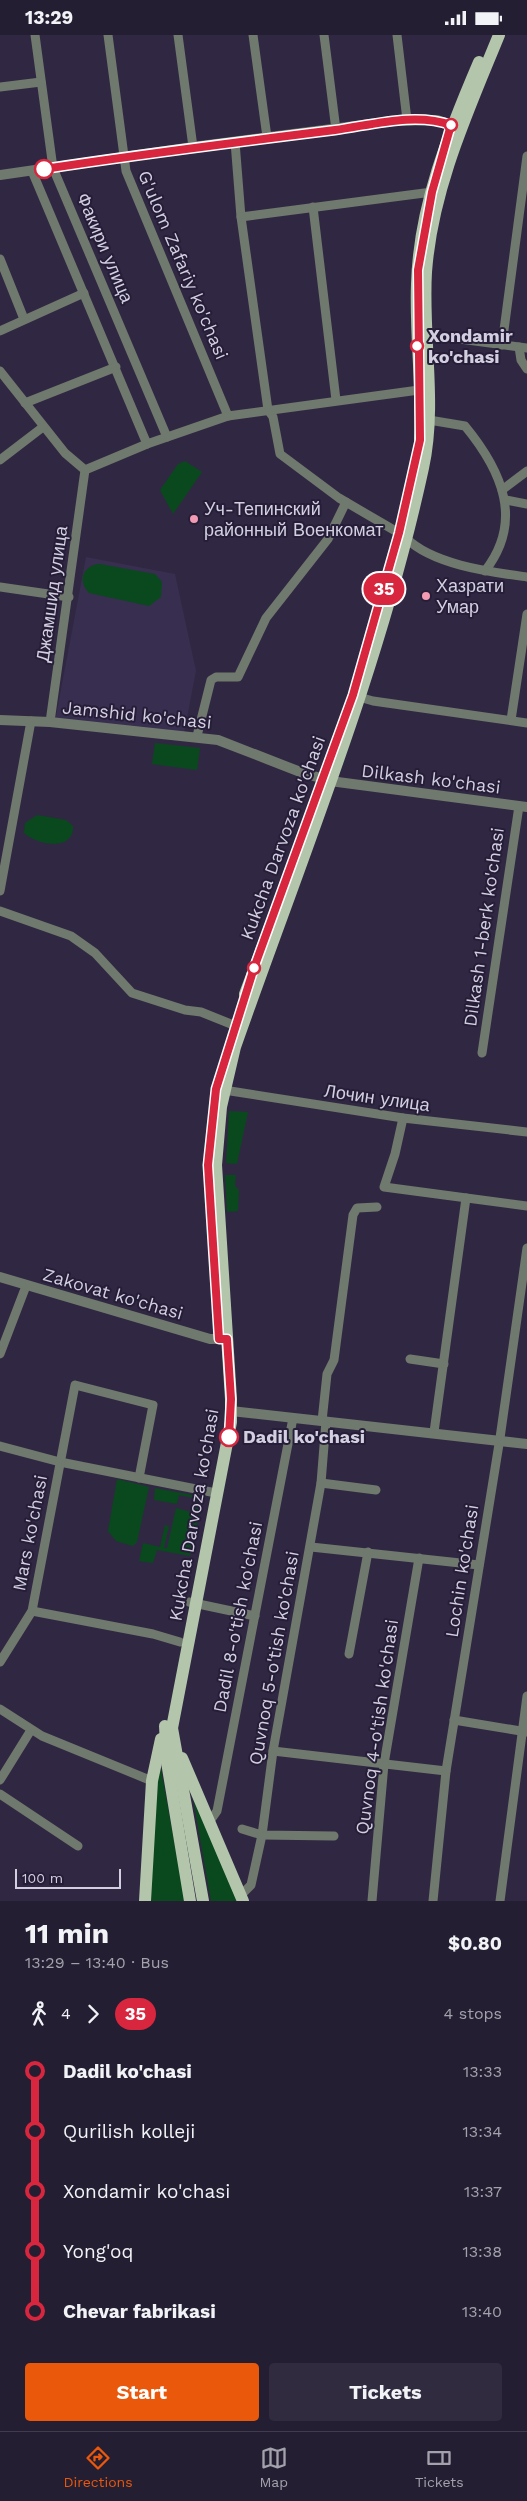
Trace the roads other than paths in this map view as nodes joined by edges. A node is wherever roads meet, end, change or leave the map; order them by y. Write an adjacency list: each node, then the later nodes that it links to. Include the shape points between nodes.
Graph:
1 (35, 35): 9 (street, Факири улица)
2 (108, 35): 18 (street, G'ulom Zafariy ko'chasi)
3 (178, 35): 16 (street)
4 (253, 35): 14 (street)
5 (324, 35): 13 (street)
6 (397, 35): 11 (street)
7 (490, 35): 12 (main road, Kukcha Darvoza ko'chasi)
8 (498, 35): 12 (main road, Kukcha Darvoza ko'chasi)
9 (41, 82): 10 (street); 19 (street, Факири улица)
10 (0, 87)
11 (408, 120): 12 (street, via 437,120); 13 (street)
12 (456, 127): 22 (main road, Kukcha Darvoza ko'chasi); 29 (main road, Kukcha Darvoza ko'chasi, via 429,251)
13 (336, 130): 14 (street)
14 (267, 137): 15 (street)
15 (235, 142): 16 (street); 24 (street)
16 (193, 147): 18 (street)
17 (527, 156): 30 (street)
18 (124, 158): 19 (street); 39 (street, G'ulom Zafariy ko'chasi, via 126,171)
19 (53, 168): 20 (street); 42 (street, Факири улица)
20 (32, 171): 21 (street); 26 (street, Факири улица)
21 (0, 175)
22 (432, 192): 23 (street); 29 (main road, Kukcha Darvoza ko'chasi, via 418,270)
23 (313, 207): 24 (street); 36 (street)
24 (241, 217): 38 (street)
25 (0, 259): 27 (street)
26 (84, 293): 27 (street); 32 (street, Факири улица)
27 (24, 319): 28 (street)
28 (0, 331)
29 (422, 337): 30 (street); 35 (main road, Kukcha Darvoza ko'chasi); 40 (main road, Kukcha Darvoza ko'chasi)
30 (502, 345): 31 (street)
31 (523, 348): 33 (street, via 521,360)
32 (116, 367): 37 (street); 43 (street, Факири улица)
33 (527, 369)
34 (0, 371): 37 (street)
35 (419, 390): 36 (street); 51 (main road, Kukcha Darvoza ko'chasi, via 419,447)
36 (336, 401): 38 (street)
37 (25, 403): 41 (street)
38 (268, 410): 39 (street); 49 (street, via 273,417 282,458)
39 (228, 416): 42 (street)
40 (429, 419): 47 (street, via 465,426); 51 (main road, Kukcha Darvoza ko'chasi, via 424,464)
41 (43, 427): 44 (street); 45 (street)
42 (167, 437): 43 (street)
43 (148, 444): 45 (street)
44 (0, 460)
45 (85, 470): 55 (street, Джамшид улица)
46 (527, 471): 47 (street)
47 (502, 490): 48 (street)
48 (506, 500): 50 (street); 52 (street, via 502,541)
49 (346, 502): 51 (street); 63 (street, via 328,539 266,618 238,677 216,677 212,680)
50 (527, 504)
51 (403, 535): 52 (street, via 414,546 445,560); 57 (main road, Kukcha Darvoza ko'chasi)
52 (485, 571): 53 (street)
53 (527, 577)
54 (0, 587): 55 (street)
55 (69, 597): 61 (street, Джамшид улица)
56 (527, 614): 59 (street)
57 (356, 696): 59 (street); 64 (main road, Kukcha Darvoza ko'chasi)
58 (0, 720): 60 (street, Jamshid ko'chasi)
59 (511, 720): 62 (street)
60 (31, 721): 61 (street, Jamshid ko'chasi); 66 (street)
61 (50, 722): 63 (street, Jamshid ko'chasi)
62 (527, 723)
63 (197, 736): 64 (street, Jamshid ko'chasi, via 218,740)
64 (327, 780): 65 (street, Dilkash ko'chasi); 68 (main road, Kukcha Darvoza ko'chasi)
65 (523, 807): 69 (street, Dilkash 1-berk ko'chasi)
66 (0, 891)
67 (0, 911): 68 (street, via 71,936 95,953 132,993 201,1012)
68 (238, 1027): 70 (main road, Kukcha Darvoza ko'chasi)
69 (482, 1053)
70 (220, 1090): 71 (street, Лочин улица); 79 (main road, Kukcha Darvoza ko'chasi, via 216,1165)
71 (403, 1118): 72 (street, Лочин улица); 73 (street, via 384,1187)
72 (527, 1132)
73 (466, 1198): 74 (street); 82 (street)
74 (527, 1206)
75 (377, 1207): 85 (street, Quvnoq 5-o'tish ko'chasi, via 357,1209 353,1215 334,1360 326,1374)
76 (527, 1248): 87 (street, Lochin ko'chasi)
77 (0, 1277): 78 (street, Zakovat ko'chasi)
78 (26, 1286): 79 (street, Zakovat ko'chasi, via 210,1339); 80 (street)
79 (223, 1339): 83 (main road, Kukcha Darvoza ko'chasi)
80 (0, 1353)
81 (410, 1359): 82 (street)
82 (444, 1364): 86 (street)
83 (228, 1410): 84 (street); 94 (main road, Kukcha Darvoza ko'chasi)
84 (293, 1417): 85 (street); 101 (street, Dadil 8-o'tish ko'chasi)
85 (324, 1421): 86 (street); 92 (street, Quvnoq 5-o'tish ko'chasi)
86 (434, 1432): 87 (street)
87 (500, 1440): 88 (street); 98 (street, Lochin ko'chasi)
88 (527, 1444)
89 (0, 1446): 90 (street, Mars ko'chasi)
90 (60, 1462): 91 (street, Mars ko'chasi); 91 (street, Mars ko'chasi, via 74,1389 79,1385 153,1405); 100 (street, Mars ko'chasi)
91 (139, 1477): 94 (street, Mars ko'chasi)
92 (321, 1483): 93 (street); 95 (street, Quvnoq 5-o'tish ko'chasi)
93 (376, 1490)
94 (215, 1492): 99 (main road, Kukcha Darvoza ko'chasi)
95 (311, 1547): 96 (street); 112 (street, Quvnoq 5-o'tish ko'chasi)
96 (368, 1552): 97 (street); 103 (street)
97 (419, 1558): 98 (street); 113 (street, Quvnoq 4-o'tish ko'chasi)
98 (479, 1565): 107 (street, Lochin ko'chasi)
99 (193, 1603): 101 (street); 102 (main road, Kukcha Darvoza ko'chasi)
100 (32, 1611): 102 (street, Mars ko'chasi); 104 (street, Mars ko'chasi)
101 (255, 1616): 118 (street, Dadil 8-o'tish ko'chasi, via 217,1811)
102 (184, 1643): 108 (main road, Kukcha Darvoza ko'chasi); 111 (main road, Kukcha Darvoza ko'chasi)
103 (349, 1654)
104 (0, 1662)
105 (527, 1696): 110 (street)
106 (0, 1709): 109 (street)
107 (454, 1720): 110 (street); 114 (street, Lochin ko'chasi)
108 (165, 1722): 116 (main road); 125 (main road, Kukcha Darvoza ko'chasi, via 167,1762)
109 (31, 1730): 115 (street); 116 (street)
110 (524, 1731): 129 (street)
111 (173, 1737): 118 (main road); 126 (main road, Kukcha Darvoza ko'chasi)
112 (274, 1751): 113 (street); 120 (street, Quvnoq 5-o'tish ko'chasi)
113 (384, 1764): 114 (street); 127 (street, Quvnoq 4-o'tish ko'chasi)
114 (446, 1771): 128 (street, Lochin ko'chasi)
115 (0, 1780)
116 (152, 1781): 124 (main road)
117 (0, 1795): 122 (street)
118 (210, 1821): 123 (main road)
119 (242, 1829): 120 (street)
120 (262, 1835): 121 (street); 123 (street, Quvnoq 5-o'tish ko'chasi, via 251,1885)
121 (334, 1836)
122 (78, 1846)
123 (242, 1898)
124 (145, 1901)
125 (190, 1901)
126 (203, 1901)
127 (372, 1901)
128 (433, 1901)
129 (500, 1901)

